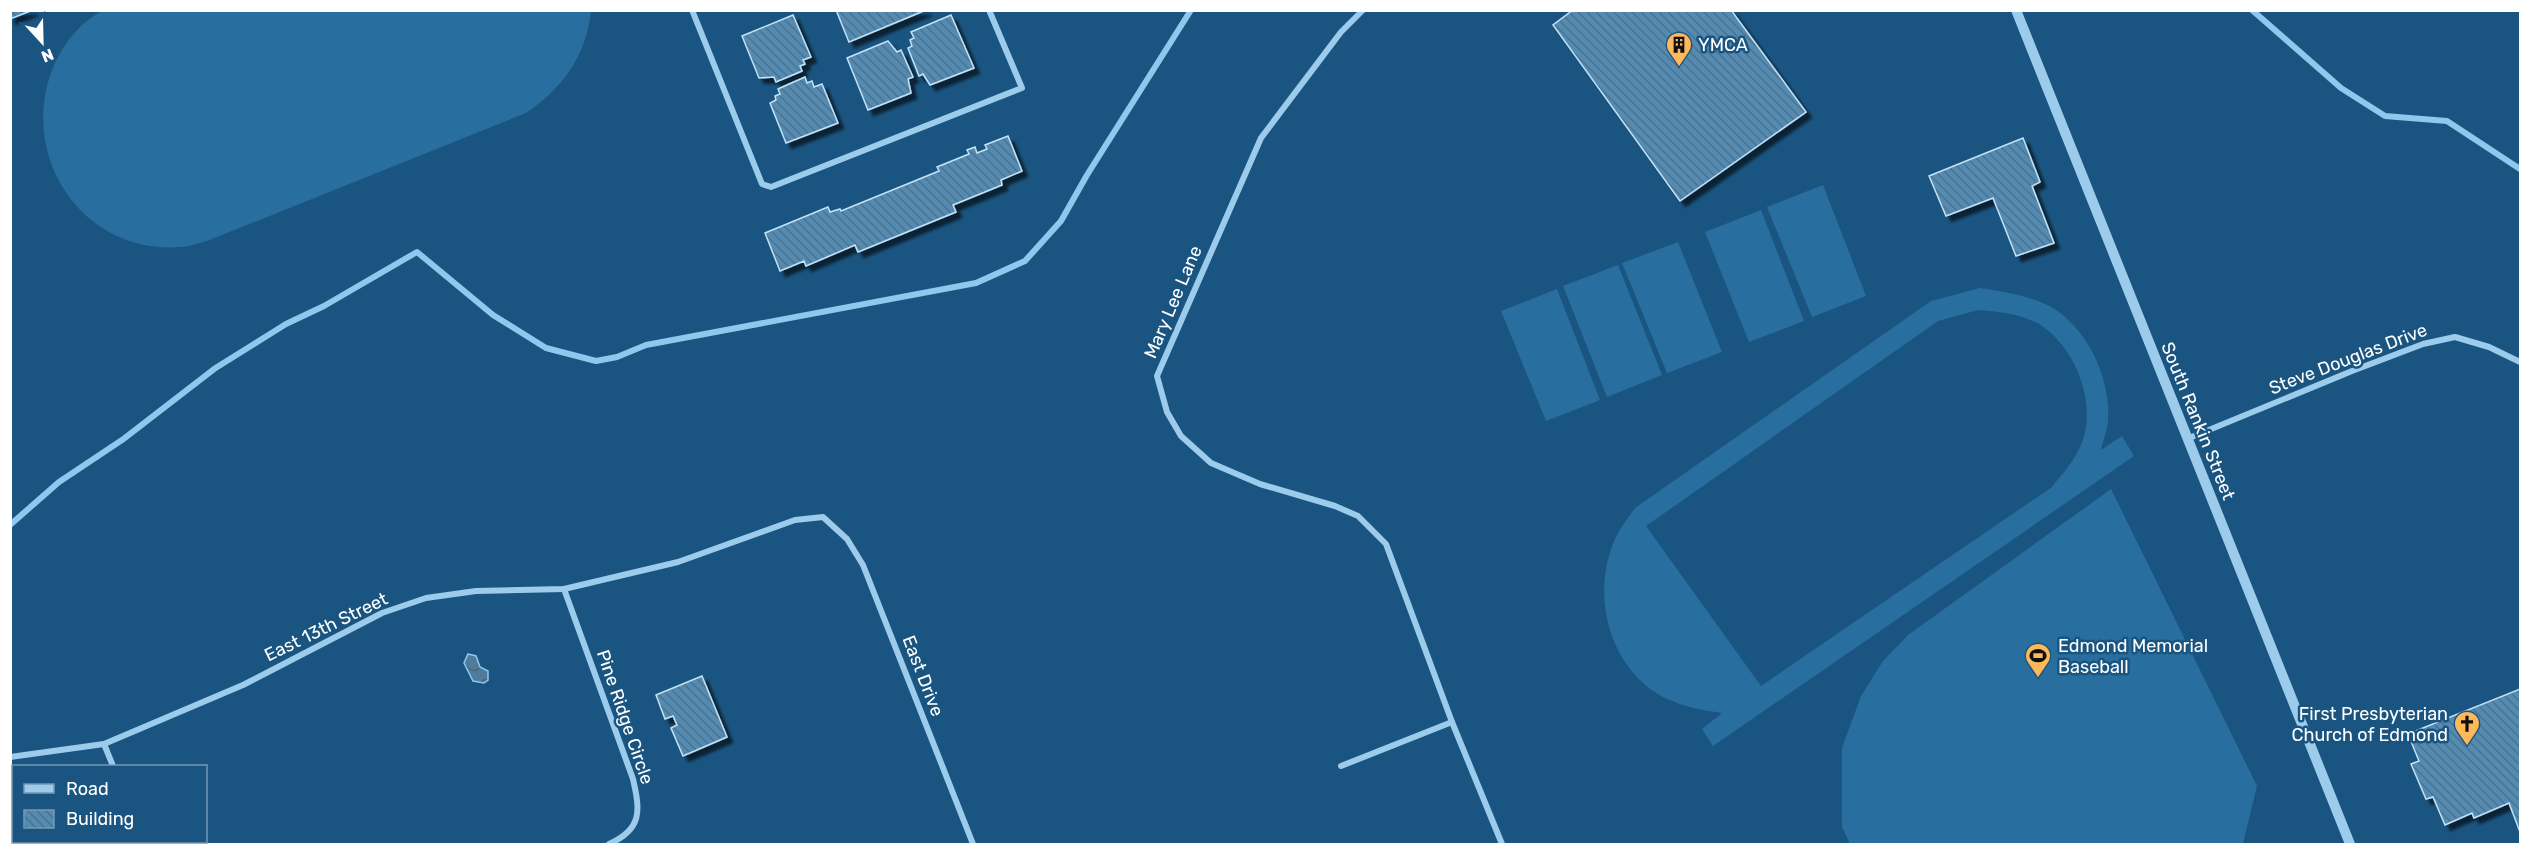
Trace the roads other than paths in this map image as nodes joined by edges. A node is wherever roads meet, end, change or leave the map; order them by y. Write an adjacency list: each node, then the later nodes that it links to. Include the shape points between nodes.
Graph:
1 (692, 10): 2 (street, via 762,184 771,187 1022,88)
2 (989, 10)
3 (1363, 10): 9 (street, Mary Lee Lane, via 1341,32 1261,138 1157,376 1167,412 1181,436 1211,463 1260,484 1358,516 1386,544)
4 (2016, 10): 6 (street, South Rankin Street)
5 (2520, 362): 6 (street, Steve Douglas Drive, via 2455,337 2423,344)
6 (2187, 440): 17 (street, South Rankin Street)
7 (834, 526): 8 (street, East 13th Street, via 823,517 795,520 678,562); 15 (street, East Drive, via 863,564)
8 (564, 589): 10 (street, East 13th Street, via 476,591 426,598 382,613 243,685); 14 (street, Pine Ridge Circle, via 633,779 639,808 633,827)
9 (1452, 722): 13 (street); 16 (street, Mary Lee Lane)
10 (104, 744): 11 (street, East 13th Street); 12 (street)
11 (10, 757)
12 (113, 765)
13 (1341, 766)
14 (609, 844)
15 (973, 844)
16 (1502, 844)
17 (2350, 844)

